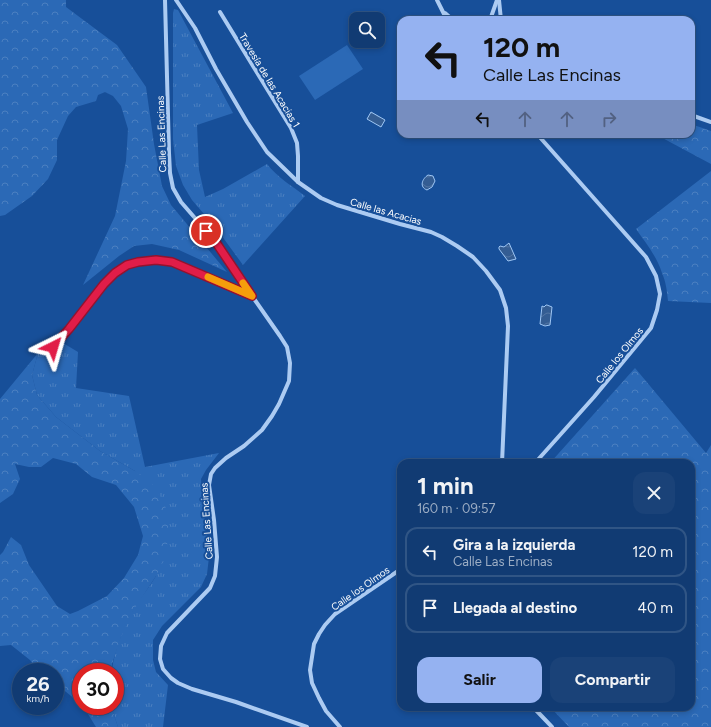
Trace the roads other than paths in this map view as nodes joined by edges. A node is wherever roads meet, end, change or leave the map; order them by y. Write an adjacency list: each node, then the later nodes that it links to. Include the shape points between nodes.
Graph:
1 (165, 0): 15 (street, Calle Las Encinas, via 169,153 173,188 181,202 215,241)
2 (176, 0): 14 (street, Calle las Acacias, via 267,152)
3 (437, 0): 6 (street)
4 (498, 0): 9 (street); 10 (street)
5 (220, 12): 14 (street, Travesía de las Acacias 1, via 291,128 298,150)
6 (444, 12): 7 (street); 8 (street)
7 (446, 16)
8 (448, 16)
9 (492, 16)
10 (500, 16)
11 (695, 116): 12 (street)
12 (711, 122)
13 (541, 138): 18 (street, Calle los Olmos, via 646,257 656,276 660,294 651,328 594,398)
14 (298, 182): 17 (street, Calle las Acacias, via 321,198 337,205 442,237 473,257 486,271 500,290 508,326)
15 (252, 296): 16 (street, via 172,262 138,262 127,265 115,273); 21 (street, Calle Las Encinas, via 287,347 290,363 289,381 279,404 262,430 226,458 211,474 209,485 217,557 215,576 210,588 167,633 161,646 160,659 163,669 178,683)
16 (53, 347)
17 (502, 459)
18 (539, 459)
19 (397, 572): 22 (street, Calle los Olmos, via 335,614 314,644 310,670 312,683 326,711)
20 (537, 711): 23 (street)
21 (307, 727)
22 (340, 727)
23 (552, 727)

